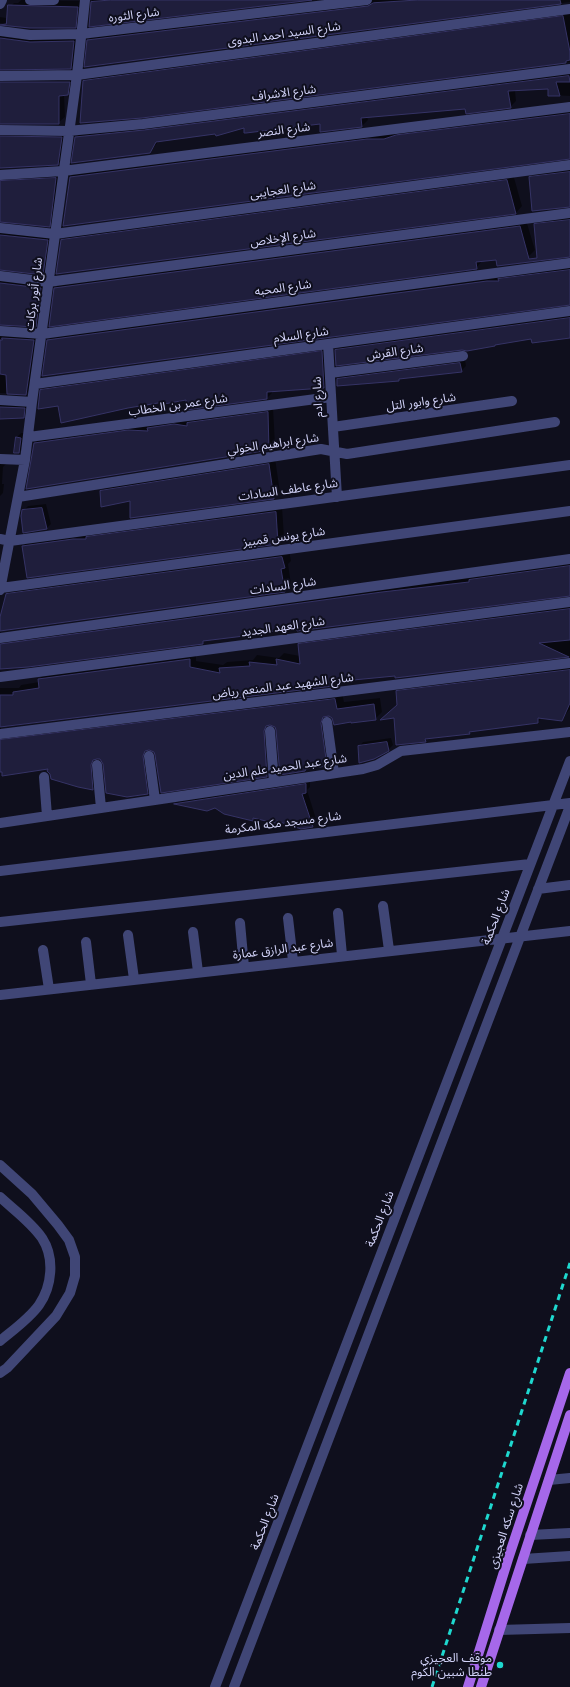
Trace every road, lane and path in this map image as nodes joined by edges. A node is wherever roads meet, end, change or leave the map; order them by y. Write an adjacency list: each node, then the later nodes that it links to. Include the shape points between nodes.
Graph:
1 (2, 0): 6 (street)
2 (30, 0): 3 (street)
3 (54, 0)
4 (85, 0): 9 (street, شارع أنور بركات)
5 (367, 0): 9 (street, شارع الثوره)
6 (0, 4)
7 (570, 10): 11 (street, شارع السيد احمد البدوى)
8 (0, 31): 9 (street, شارع الثوره, via 30,35)
9 (81, 34): 11 (street, شارع أنور بركات)
10 (570, 69): 15 (street, شارع الاشراف, via 143,124)
11 (77, 75): 12 (street, شارع السيد احمد البدوى); 15 (street, شارع أنور بركات)
12 (0, 76)
13 (570, 107): 17 (street, شارع النصر)
14 (0, 130): 15 (street, شارع الاشراف)
15 (68, 131): 17 (street, شارع أنور بركات)
16 (570, 165): 21 (street, شارع العجايبى)
17 (63, 171): 18 (street, شارع النصر); 21 (street, شارع أنور بركات)
18 (0, 175)
19 (570, 213): 24 (street, شارع الإخلاص)
20 (0, 228): 21 (street, شارع العجايبى)
21 (55, 234): 24 (street, شارع أنور بركات)
22 (570, 263): 27 (street, شارع المحبه)
23 (0, 276): 24 (street, شارع الإخلاص)
24 (48, 282): 27 (street, شارع أنور بركات)
25 (570, 311): 28 (street, شارع السلام)
26 (0, 331): 27 (street, شارع المحبه)
27 (42, 334): 31 (street, شارع أنور بركات)
28 (328, 344): 30 (street, شارع ادم); 31 (street, شارع السلام)
29 (463, 356): 30 (street, شارع القرش)
30 (330, 373): 32 (street, شارع ادم)
31 (35, 384): 35 (street, شارع أنور بركات)
32 (331, 397): 37 (street, شارع ادم); 38 (street, شارع عمر بن الخطاب)
33 (0, 400): 35 (street)
34 (512, 401): 37 (street, شارع وابور التل)
35 (32, 402): 38 (street, شارع أنور بركات)
36 (556, 422): 39 (street, شارع ابراهيم الخولي, via 346,454)
37 (333, 427): 39 (street, شارع ادم)
38 (29, 437): 41 (street, شارع أنور بركات)
39 (334, 452): 43 (street, شارع ابراهيم الخولي, via 321,449); 44 (street, شارع ادم)
40 (0, 459): 41 (street)
41 (25, 460): 43 (street, شارع أنور بركات)
42 (570, 465): 44 (street, شارع عاطف السادات)
43 (18, 497): 46 (street, شارع أنور بركات)
44 (337, 497): 46 (street, شارع عاطف السادات)
45 (570, 511): 48 (street, شارع يونس قمبيز)
46 (5, 540): 48 (street, شارع أنور بركات)
47 (570, 559): 50 (street, شارع السادات)
48 (0, 589)
49 (570, 602): 52 (street, شارع العهد الجديد)
50 (0, 638)
51 (570, 663): 56 (street, شارع الشهيد عبد المنعم رياض)
52 (0, 677)
53 (327, 722): 60 (street)
54 (270, 731): 62 (street)
55 (570, 732): 60 (street, شارع عبد الحميد علم الدين, via 400,751 377,765)
56 (0, 734)
57 (149, 756): 63 (street)
58 (570, 761): 64 (street, شارع الحكمة)
59 (97, 765): 66 (street)
60 (334, 773): 62 (street, شارع عبد الحميد علم الدين)
61 (44, 777): 67 (street)
62 (274, 782): 63 (street, شارع عبد الحميد علم الدين)
63 (155, 800): 66 (street, شارع عبد الحميد علم الدين)
64 (553, 804): 65 (street, شارع مسجد مكه المكرمة); 69 (street, شارع الحكمة); 70 (street, شارع مسجد مكه المكرمة)
65 (570, 804): 72 (street)
66 (101, 808): 67 (street, شارع عبد الحميد علم الدين)
67 (47, 816): 68 (street, شارع عبد الحميد علم الدين)
68 (0, 823)
69 (530, 864): 76 (street); 82 (street, شارع الحكمة)
70 (0, 871)
71 (570, 885): 72 (street)
72 (538, 889): 81 (street)
73 (383, 906): 85 (street)
74 (338, 913): 86 (street)
75 (288, 918): 87 (street)
76 (0, 922)
77 (240, 923): 88 (street)
78 (570, 931): 81 (street, شارع عبد الرازق عمارة)
79 (193, 932): 89 (street)
80 (128, 935): 90 (street)
81 (519, 937): 82 (street, شارع عبد الرازق عمارة); 110 (street)
82 (501, 939): 85 (street, شارع عبد الرازق عمارة); 109 (street, شارع الحكمة)
83 (86, 942): 91 (street)
84 (43, 950): 92 (street)
85 (389, 950): 86 (street, شارع عبد الرازق عمارة)
86 (342, 955): 87 (street, شارع عبد الرازق عمارة)
87 (293, 961): 88 (street, شارع عبد الرازق عمارة)
88 (244, 967): 89 (street, شارع عبد الرازق عمارة)
89 (198, 972): 90 (street, شارع عبد الرازق عمارة)
90 (134, 979): 91 (street, شارع عبد الرازق عمارة)
91 (91, 984): 92 (street, شارع عبد الرازق عمارة)
92 (49, 989): 93 (street, شارع عبد الرازق عمارة)
93 (0, 995)
94 (0, 1165): 97 (street, via 32,1194 69,1240 75,1257 75,1276 70,1293 56,1316 7,1368)
95 (0, 1197): 96 (street, via 31,1225 42,1239 49,1256 51,1273 47,1290 39,1306)
96 (0, 1340)
97 (0, 1372)
98 (570, 1373): 111 (main road, شارع سكه العجيزى)
99 (570, 1415): 100 (main road)
100 (568, 1428): 102 (main road)
101 (570, 1478): 102 (street)
102 (549, 1480): 104 (main road)
103 (570, 1533): 104 (street)
104 (530, 1535): 106 (main road)
105 (570, 1556): 106 (street)
106 (522, 1559): 108 (main road)
107 (570, 1628): 108 (street)
108 (499, 1630): 112 (main road)
109 (215, 1687)
110 (234, 1687)
111 (468, 1687)
112 (481, 1687)

